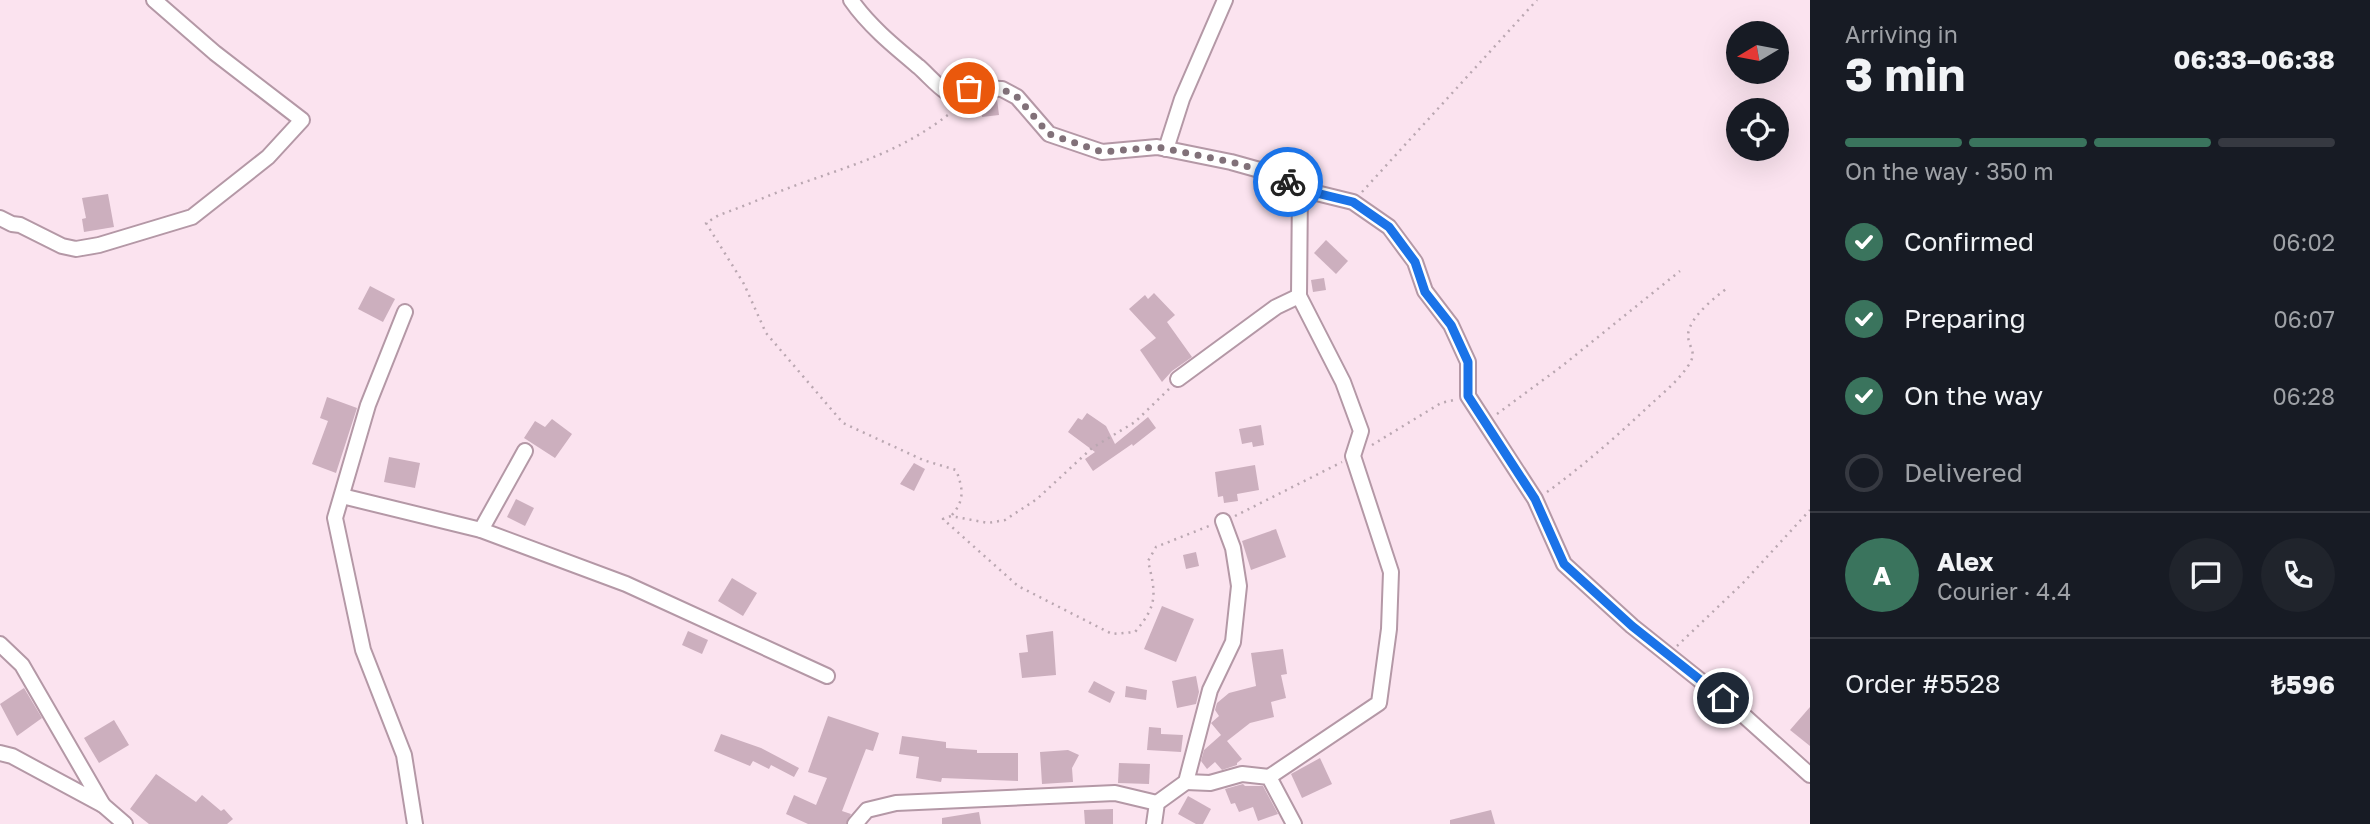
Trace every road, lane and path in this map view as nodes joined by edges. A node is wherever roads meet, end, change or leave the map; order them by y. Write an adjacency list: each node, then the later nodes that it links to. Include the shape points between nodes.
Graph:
1 (154, 0): 9 (street, via 302,120 268,157 192,217 76,249)
2 (851, 0): 5 (street, via 937,86 948,93)
3 (1225, 0): 6 (street, via 1182,99)
4 (1537, 0): 8 (path)
5 (969, 88): 6 (street, via 1002,89 1017,97 1049,134 1102,152); 22 (path, via 961,104 902,146 706,223 744,284 766,333 843,423 956,470 962,504)
6 (1166, 149): 7 (street, via 1274,174)
7 (1300, 189): 8 (street); 12 (street)
8 (1353, 202): 15 (street, via 1389,227 1415,262 1425,292 1451,325 1468,362)
9 (0, 218)
10 (1680, 271): 16 (path)
11 (1729, 287): 20 (path, via 1692,324 1690,364 1673,383 1583,464)
12 (1299, 296): 14 (street, via 1276,307); 18 (street, via 1343,382 1361,431)
13 (405, 312): 19 (street, via 368,404)
14 (1178, 379): 22 (path, via 1135,422 1092,448 1037,499 1004,520 988,523)
15 (1468, 396): 16 (street); 18 (path, via 1441,403)
16 (1486, 423): 20 (street)
17 (525, 451): 24 (street)
18 (1353, 456): 23 (path); 30 (street, via 1391,572 1379,703)
19 (342, 496): 24 (street); 35 (street, via 335,518 363,650 404,755)
20 (1535, 499): 26 (street, via 1564,564)
21 (1810, 510): 26 (path, via 1688,638)
22 (951, 516): 23 (path, via 943,519 1018,586 1112,634 1135,632 1149,616 1155,590 1148,561 1156,547)
23 (1223, 522): 31 (street, via 1239,586 1233,642 1210,690)
24 (481, 530): 27 (street, via 626,584)
25 (0, 644): 33 (street, via 22,665)
26 (1666, 654): 29 (street)
27 (827, 676)
28 (0, 753): 33 (street)
29 (1810, 775)
30 (1269, 777): 31 (street, via 1242,774 1210,783); 38 (street)
31 (1186, 782): 32 (street)
32 (1157, 803): 36 (street, via 1115,793 896,803 867,810); 37 (street)
33 (103, 805): 34 (street)
34 (125, 824)
35 (415, 824)
36 (855, 824)
37 (1154, 824)
38 (1294, 824)

